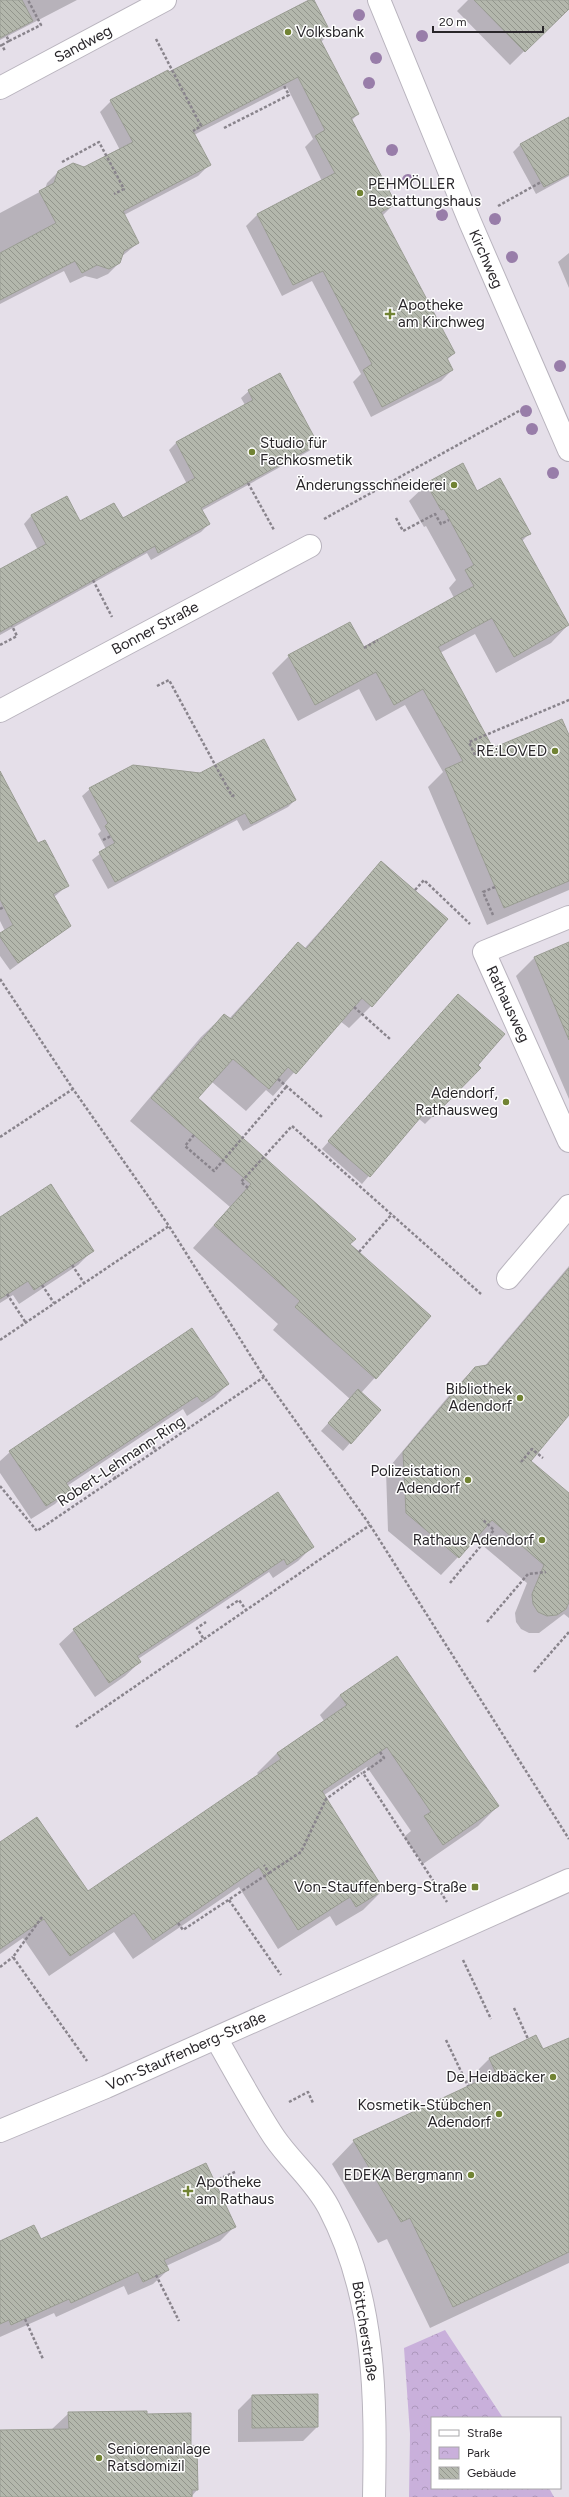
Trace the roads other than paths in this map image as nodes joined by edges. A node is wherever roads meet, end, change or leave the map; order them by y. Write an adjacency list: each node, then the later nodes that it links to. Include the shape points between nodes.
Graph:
1 (166, 0): 3 (street, Sandweg)
2 (379, 0): 4 (street, Kirchweg, via 470,222 546,396)
3 (0, 88)
4 (562, 416): 5 (street, Kirchweg)
5 (569, 450)
6 (310, 546): 7 (street, Bonner Straße)
7 (0, 711)
8 (569, 917): 9 (street, Rathausweg, via 484,952)
9 (569, 1141)
10 (569, 1206): 11 (street)
11 (508, 1278)
12 (569, 1880): 13 (street, Von-Stauffenberg-Straße)
13 (216, 2038): 14 (street, Von-Stauffenberg-Straße); 15 (street, Böttcherstraße, via 275,2138 329,2207 347,2246 362,2294 374,2377)
14 (0, 2131)
15 (374, 2497)

